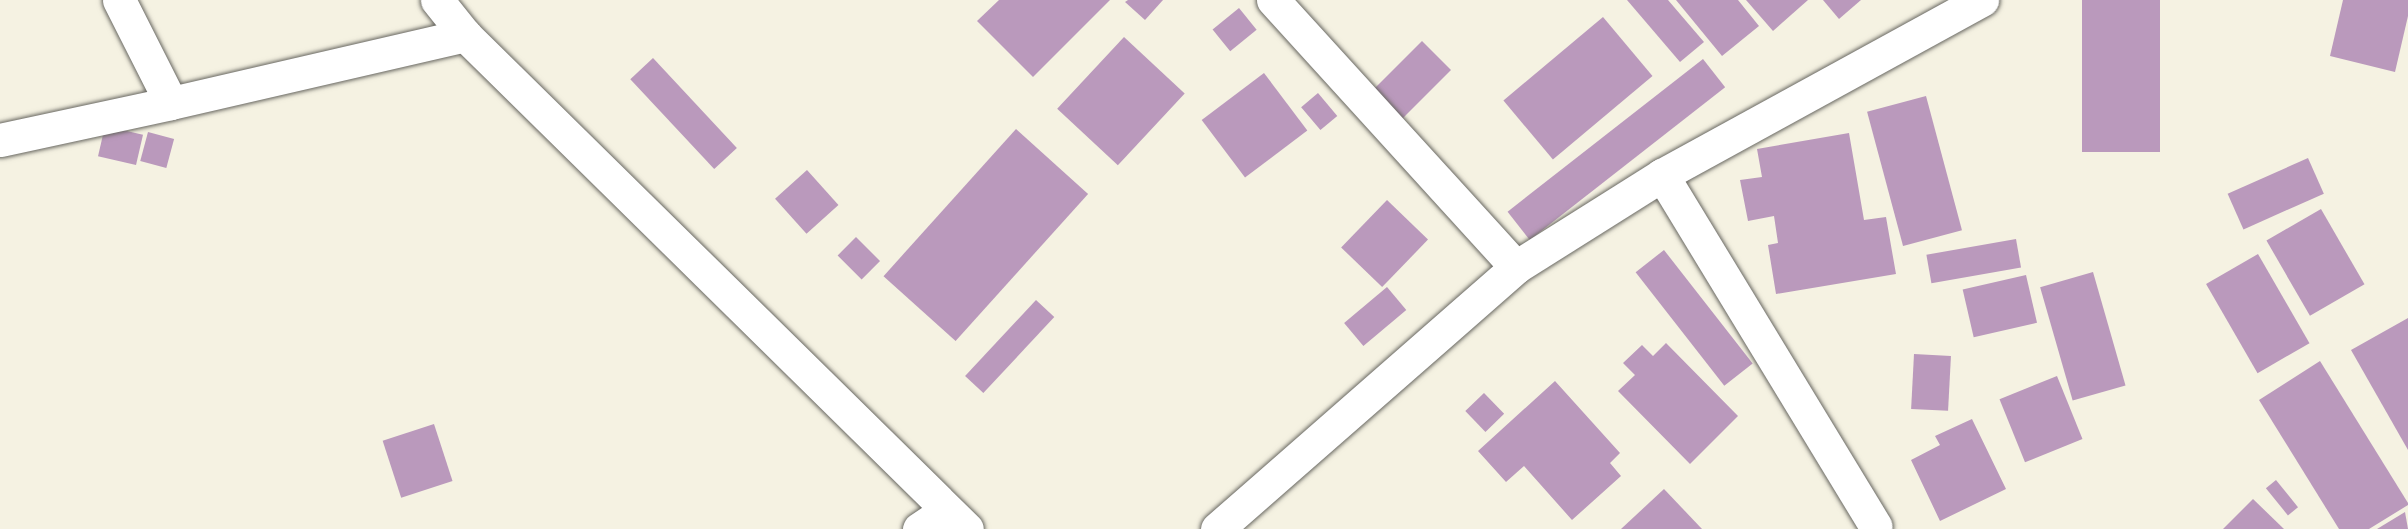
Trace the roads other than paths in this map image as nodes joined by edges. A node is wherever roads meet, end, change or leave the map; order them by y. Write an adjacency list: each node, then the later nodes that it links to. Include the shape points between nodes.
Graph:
1 (119, 0): 7 (street)
2 (437, 0): 6 (street)
3 (1273, 0): 10 (street)
4 (1982, 0): 5 (street)
5 (1948, 8): 9 (street)
6 (465, 35): 7 (street); 11 (street)
7 (171, 103): 8 (street)
8 (0, 140)
9 (1662, 175): 10 (street); 12 (street)
10 (1516, 267): 14 (street)
11 (957, 520): 13 (street)
12 (1875, 526)
13 (920, 529)
14 (1217, 529)

